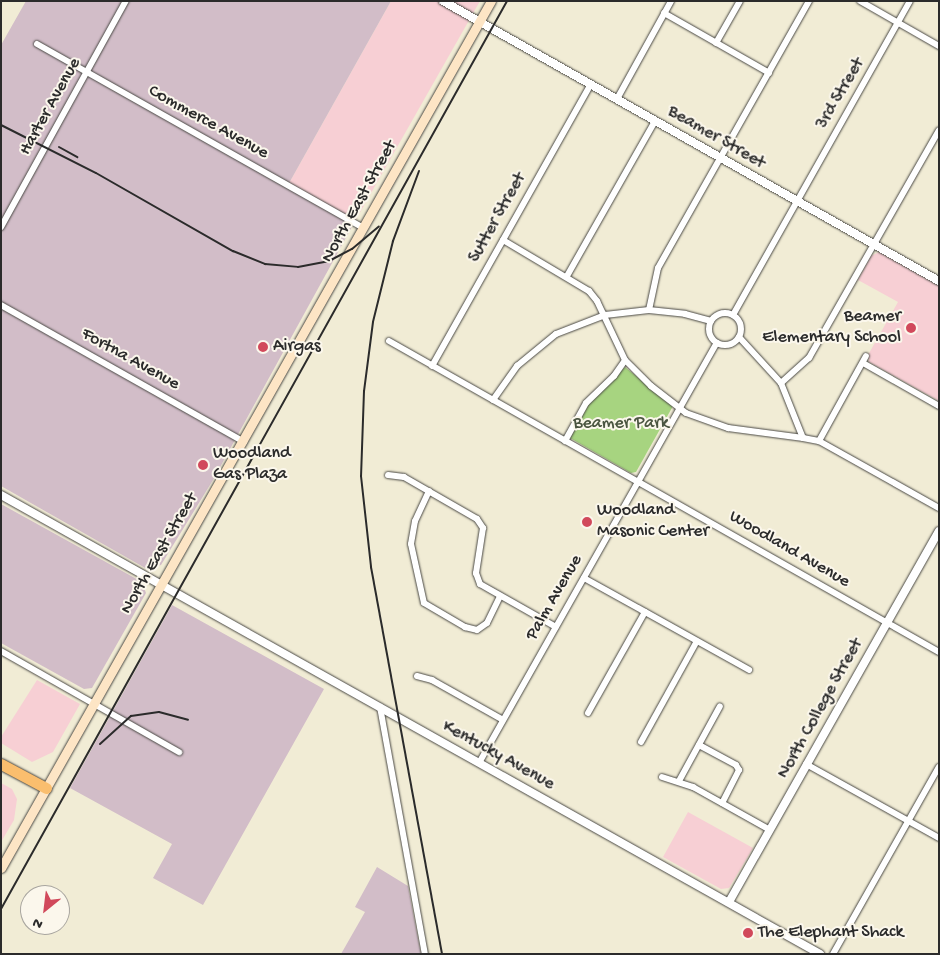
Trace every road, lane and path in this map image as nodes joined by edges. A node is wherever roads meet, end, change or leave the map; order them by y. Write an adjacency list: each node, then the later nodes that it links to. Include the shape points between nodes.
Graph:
1 (126, 1): 15 (street, Harter Avenue)
2 (443, 1): 10 (street, Beamer Street)
3 (491, 1): 10 (main road, North East Street)
4 (671, 1): 9 (street)
5 (740, 1): 12 (street)
6 (810, 1): 16 (street)
7 (860, 1): 11 (street)
8 (910, 1): 11 (street, 3rd Street)
9 (664, 13): 12 (street); 18 (street)
10 (479, 22): 17 (street, Beamer Street); 24 (main road, North East Street)
11 (898, 23): 14 (street); 22 (street, 3rd Street)
12 (716, 43): 16 (street)
13 (37, 44): 15 (street, Commerce Avenue)
14 (939, 46)
15 (86, 72): 23 (street, Harter Avenue); 24 (street, Commerce Avenue)
16 (768, 73): 21 (street)
17 (591, 84): 18 (street, Beamer Street); 25 (street, Sutter Street)
18 (617, 99): 19 (street, Beamer Street)
19 (655, 121): 21 (street, Beamer Street); 27 (street)
20 (939, 130): 26 (street)
21 (720, 158): 22 (street, Beamer Street); 30 (street, via 658,268)
22 (798, 201): 26 (street, Beamer Street); 32 (street)
23 (2, 223)
24 (364, 228): 46 (main road, North East Street)
25 (503, 240): 27 (street); 38 (street, Sutter Street)
26 (874, 244): 28 (street, Beamer Street); 39 (street, via 809,358)
27 (567, 276): 31 (street, via 589,291)
28 (939, 281)
29 (1, 304): 46 (street, Fortna Avenue)
30 (649, 310): 31 (street); 33 (street)
31 (604, 315): 37 (street); 40 (street, via 556,334 517,366)
32 (733, 315): 33 (street, via 721,314); 34 (street, via 740,325)
33 (711, 321): 36 (street, via 709,333)
34 (739, 337): 36 (street, via 729,345); 39 (street)
35 (388, 341): 38 (street, Woodland Avenue)
36 (717, 343): 42 (street, Palm Avenue)
37 (625, 360): 42 (street); 44 (street, via 614,376 586,403)
38 (432, 366): 40 (street, Woodland Avenue)
39 (781, 383): 43 (street)
40 (493, 400): 44 (street, Woodland Avenue)
41 (939, 406): 45 (street, via 865,360)
42 (680, 408): 43 (street, via 728,428); 48 (street, Palm Avenue)
43 (803, 438): 45 (street)
44 (565, 441): 48 (street, Woodland Avenue)
45 (819, 441): 51 (street)
46 (244, 442): 54 (main road, North East Street)
47 (388, 475): 49 (street, via 404,477)
48 (638, 483): 53 (street, Palm Avenue); 57 (street, Woodland Avenue)
49 (430, 491): 55 (street, via 482,524 477,578); 55 (street, via 415,521 411,544 424,603 465,627 477,630 486,623)
50 (1, 494): 54 (street, Kentucky Avenue)
51 (939, 508)
52 (939, 531): 57 (street, North College Street)
53 (584, 578): 56 (street); 58 (street, Palm Avenue)
54 (162, 585): 64 (main road, North East Street); 66 (street, Kentucky Avenue)
55 (500, 596): 58 (street)
56 (645, 612): 59 (street); 67 (street)
57 (886, 623): 61 (street, Woodland Avenue); 74 (street, North College Street)
58 (556, 627): 68 (street, Palm Avenue)
59 (697, 642): 62 (street); 69 (street)
60 (1, 650): 64 (street)
61 (939, 652)
62 (749, 670)
63 (416, 676): 68 (street, via 432,680)
64 (94, 703): 71 (street); 78 (main road, North East Street)
65 (720, 706): 70 (street)
66 (380, 707): 72 (street, Kentucky Avenue); 85 (street)
67 (588, 713)
68 (503, 720): 72 (street, Palm Avenue)
69 (641, 742)
70 (699, 745): 77 (street); 79 (street, via 736,765 739,770)
71 (179, 752)
72 (479, 763): 84 (street, Kentucky Avenue)
73 (1, 764): 78 (highway)
74 (806, 764): 80 (street); 81 (street, North College Street)
75 (939, 767): 80 (street)
76 (662, 777): 77 (street)
77 (678, 781): 79 (street)
78 (46, 788): 83 (main road, North East Street)
79 (722, 803): 81 (street)
80 (908, 821): 82 (street); 87 (street)
81 (770, 830): 84 (street, North College Street)
82 (939, 838)
83 (1, 868)
84 (729, 902): 86 (street, Kentucky Avenue)
85 (425, 954)
86 (820, 954)
87 (833, 954)

